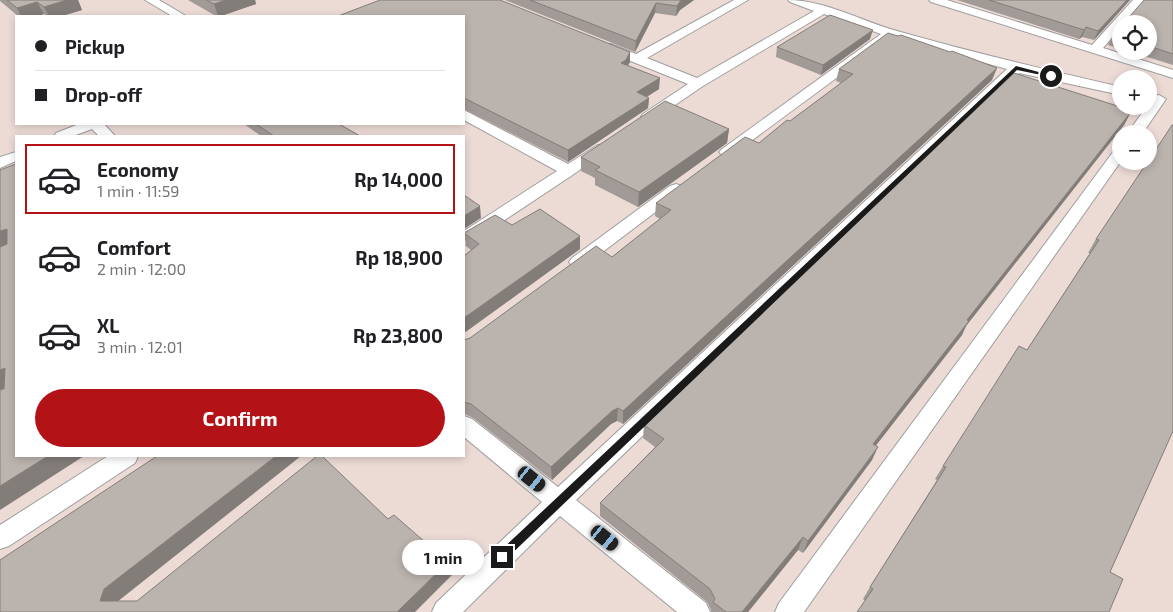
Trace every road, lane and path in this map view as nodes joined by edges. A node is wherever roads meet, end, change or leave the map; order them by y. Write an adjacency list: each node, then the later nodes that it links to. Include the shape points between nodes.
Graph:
1 (151, 0): 9 (lane)
2 (742, 0): 13 (lane)
3 (794, 0): 7 (lane)
4 (935, 0): 8 (lane)
5 (984, 0): 8 (lane)
6 (1139, 0): 12 (lane)
7 (823, 10): 10 (lane); 16 (lane)
8 (971, 10): 12 (lane)
9 (178, 15)
10 (890, 33): 14 (lane); 28 (lane)
11 (600, 44): 13 (lane)
12 (1096, 49): 15 (lane)
13 (636, 59): 16 (lane)
14 (1016, 68): 17 (lane); 37 (lane)
15 (1173, 74)
16 (698, 83): 23 (lane)
17 (1112, 89)
18 (1157, 99): 19 (lane)
19 (1173, 104)
20 (465, 115): 31 (lane)
21 (88, 125): 24 (lane)
22 (97, 125): 25 (lane)
23 (634, 127)
24 (64, 135)
25 (107, 135)
26 (618, 138): 31 (lane)
27 (15, 156): 29 (lane)
28 (713, 162)
29 (0, 163)
30 (1112, 163): 41 (lane)
31 (569, 171): 33 (lane)
32 (689, 180): 34 (lane)
33 (465, 238)
34 (568, 268)
35 (465, 426): 37 (lane)
36 (125, 457): 38 (lane)
37 (558, 501): 39 (lane); 40 (lane)
38 (0, 538)
39 (444, 612)
40 (697, 612)
41 (788, 612)

